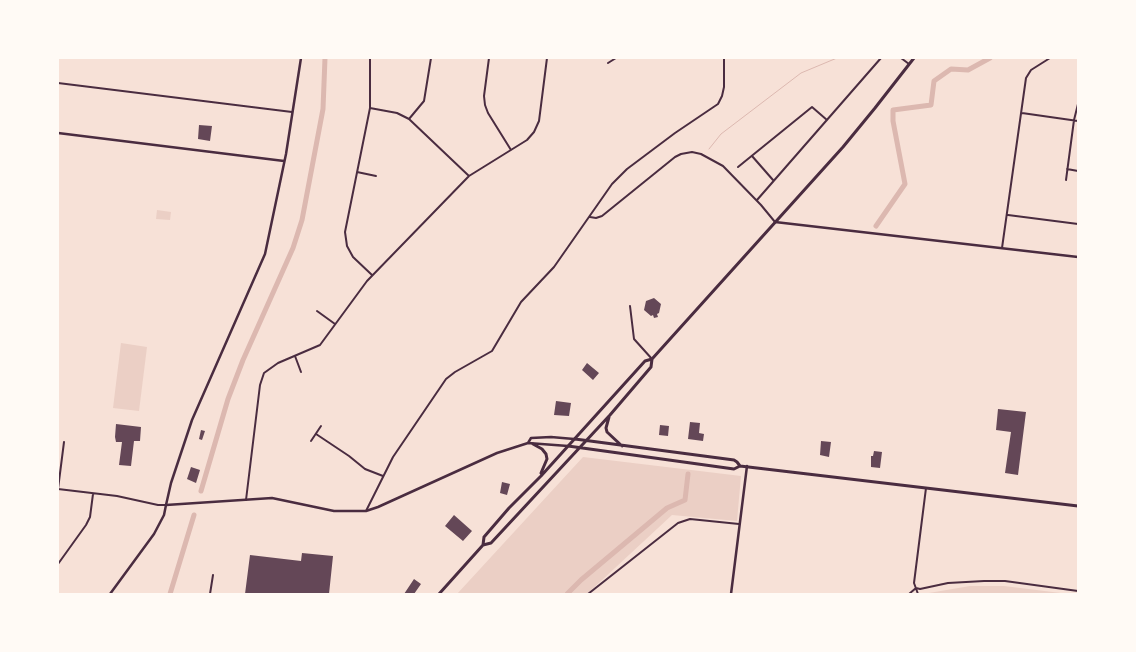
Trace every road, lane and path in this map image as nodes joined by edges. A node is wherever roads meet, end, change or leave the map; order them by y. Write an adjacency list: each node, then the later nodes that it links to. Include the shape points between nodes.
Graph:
1 (301, 58): 17 (street)
2 (370, 58): 16 (street)
3 (431, 58): 19 (street, via 424,101)
4 (489, 58): 24 (street, via 485,105)
5 (547, 58): 24 (street, via 539,120 534,132)
6 (616, 58): 12 (street)
7 (724, 58): 37 (street, via 724,87 718,104 627,169 612,184)
8 (882, 58): 20 (street)
9 (901, 58): 13 (street)
10 (914, 58): 13 (main road)
11 (1050, 58): 18 (street, via 1028,74)
12 (608, 63)
13 (910, 64): 38 (main road, via 843,147)
14 (58, 83): 17 (street)
15 (1078, 104): 21 (street)
16 (370, 108): 19 (street, via 397,113); 30 (street)
17 (292, 112): 26 (street)
18 (1022, 113): 21 (street); 36 (street)
19 (409, 119): 32 (street)
20 (827, 120): 25 (street, via 812,107); 34 (street)
21 (1074, 120): 22 (street); 28 (street)
22 (1078, 121)
23 (58, 133): 26 (street)
24 (511, 150): 32 (street)
25 (752, 156): 27 (street); 34 (street)
26 (284, 161): 69 (street, via 265,254 192,420)
27 (738, 167)
28 (1067, 169): 29 (street); 33 (street)
29 (1078, 171)
30 (357, 172): 31 (street); 42 (street, via 345,232 347,246)
31 (376, 176)
32 (469, 176): 42 (street)
33 (1066, 180)
34 (774, 181): 35 (street)
35 (757, 200): 37 (street, via 732,173 715,161 697,152 687,152 675,157 602,216); 38 (street)
36 (1008, 215): 39 (street); 40 (street)
37 (590, 217): 63 (street, via 554,267 522,302 492,351 446,379)
38 (775, 222): 40 (street); 47 (main road)
39 (1078, 224)
40 (1002, 248): 41 (street)
41 (1078, 257)
42 (372, 275): 45 (street)
43 (630, 306): 47 (street, via 634,340)
44 (317, 311): 45 (street)
45 (336, 325): 46 (street, via 320,345)
46 (294, 356): 48 (street); 68 (street, via 270,368 262,378)
47 (652, 359): 49 (main road, via 650,368); 52 (main road, via 645,361)
48 (301, 372)
49 (610, 415): 54 (main road); 59 (main road, via 607,432)
50 (321, 426): 51 (street)
51 (316, 434): 53 (street); 63 (street, via 365,469)
52 (574, 439): 54 (main road); 56 (street, via 540,436 531,438); 58 (main road)
53 (311, 441)
54 (586, 441): 59 (main road); 60 (main road)
55 (64, 442): 66 (street)
56 (528, 443): 57 (street); 71 (street, via 497,453)
57 (533, 444): 58 (street); 64 (main road, via 546,454)
58 (568, 446): 60 (main road); 64 (main road)
59 (622, 447): 61 (main road, via 734,460)
60 (579, 448): 61 (main road, via 734,469); 73 (main road, via 491,543)
61 (740, 466): 62 (main road)
62 (747, 466): 65 (main road); 72 (street)
63 (383, 476): 71 (street)
64 (540, 476): 73 (main road, via 485,535)
65 (926, 488): 70 (main road); 76 (street)
66 (58, 489): 67 (street)
67 (94, 493): 69 (street); 74 (street, via 90,517)
68 (246, 500): 69 (street); 71 (street, via 280,499 334,511)
69 (166, 505): 78 (street, via 154,534)
70 (1078, 506)
71 (366, 510)
72 (740, 524): 81 (street, via 690,519 678,523); 82 (street)
73 (483, 545): 80 (main road)
74 (58, 564)
75 (213, 575): 79 (street)
76 (916, 588): 77 (street, via 1005,581); 83 (street); 84 (street)
77 (1078, 591)
78 (110, 594)
79 (210, 594)
80 (439, 594)
81 (588, 594)
82 (730, 594)
83 (909, 594)
84 (918, 594)

